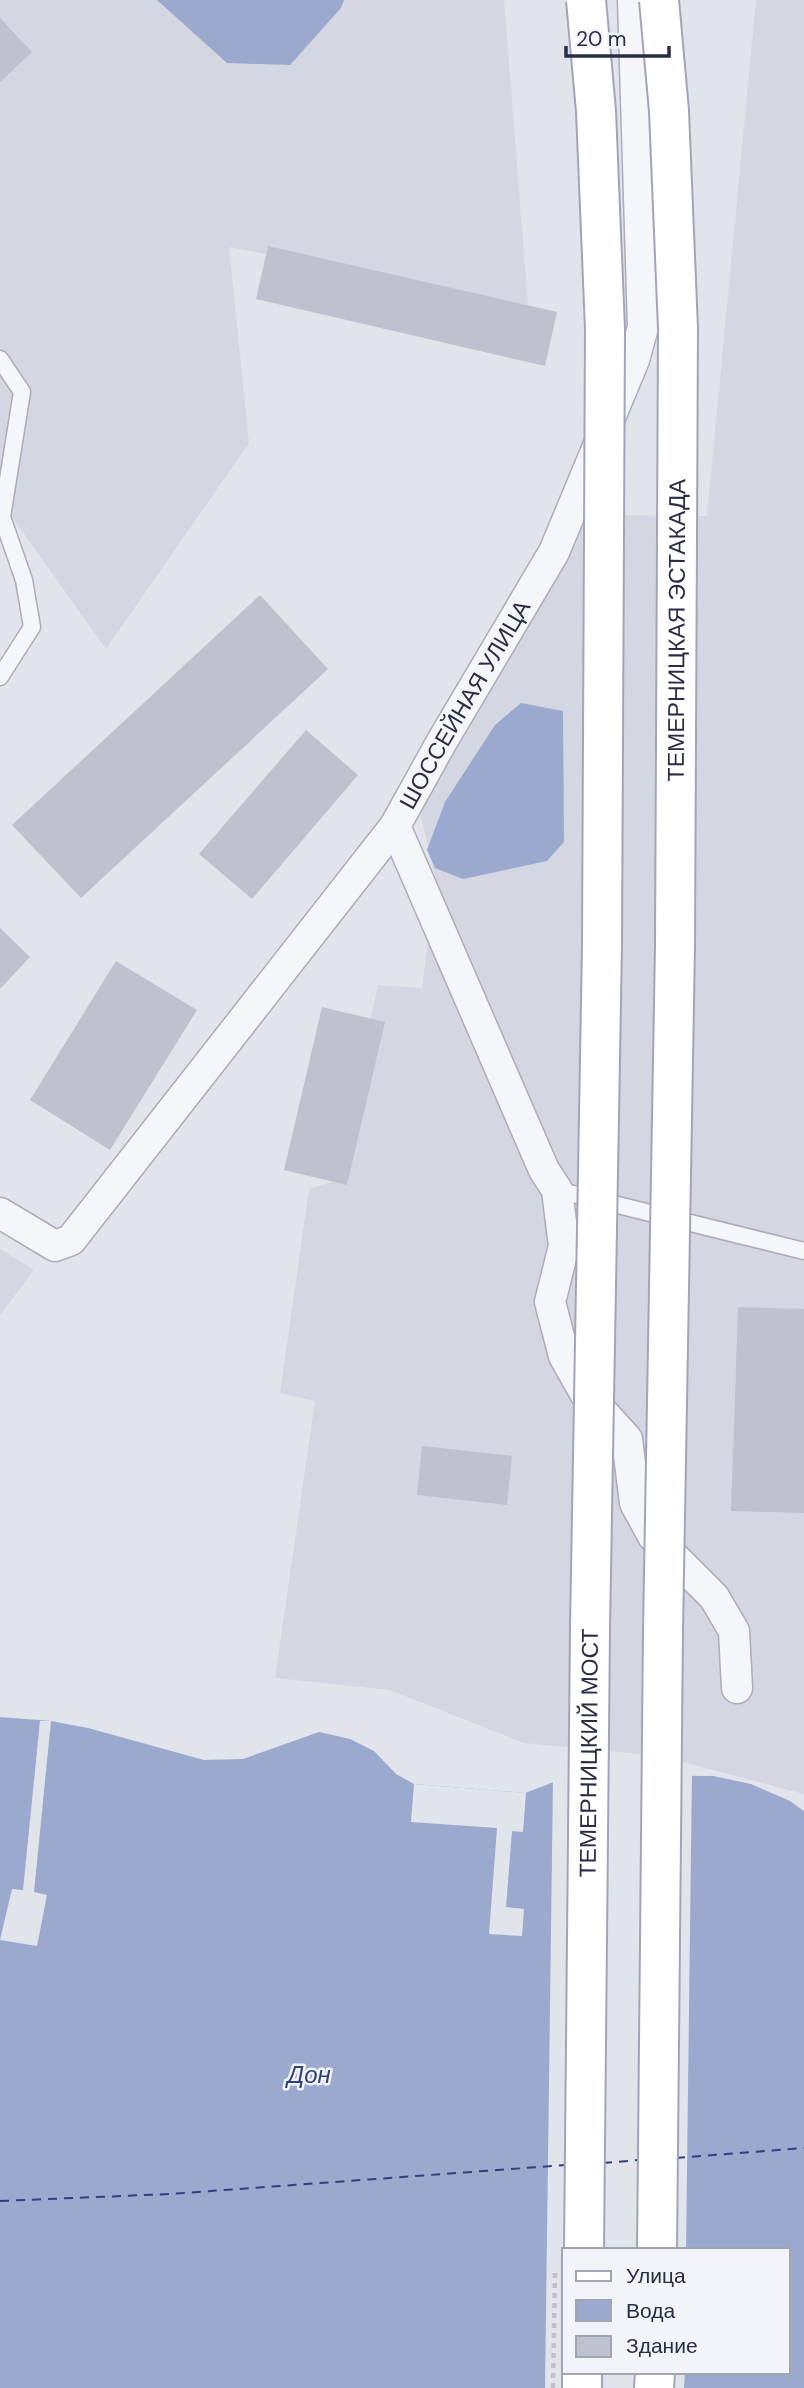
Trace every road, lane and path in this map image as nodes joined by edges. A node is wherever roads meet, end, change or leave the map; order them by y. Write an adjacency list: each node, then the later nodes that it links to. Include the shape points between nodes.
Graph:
1 (586, 0): 11 (main road, ТЕМЕРНИЦКИЙ МОСТ, bridge, via 596,111 605,328 602,944)
2 (633, 0): 6 (street, ШОССЕЙНАЯ УЛИЦА, via 643,327 634,359 554,552)
3 (659, 0): 12 (main road, ТЕМЕРНИЦКАЯ ЭСТАКАДА, bridge, via 669,111 678,328 676,932)
4 (0, 359): 5 (lane, via 22,392 2,517 24,580 32,627)
5 (0, 677)
6 (395, 826): 7 (street, via 544,1170); 8 (street, ШОССЕЙНАЯ УЛИЦА, via 71,1241 55,1246)
7 (557, 1190): 9 (lane); 10 (street, via 564,1246 550,1302 564,1356 585,1393 627,1439 635,1503 653,1536 714,1597 734,1630)
8 (0, 1213)
9 (804, 1251)
10 (737, 1688)
11 (584, 2248)
12 (657, 2248)

